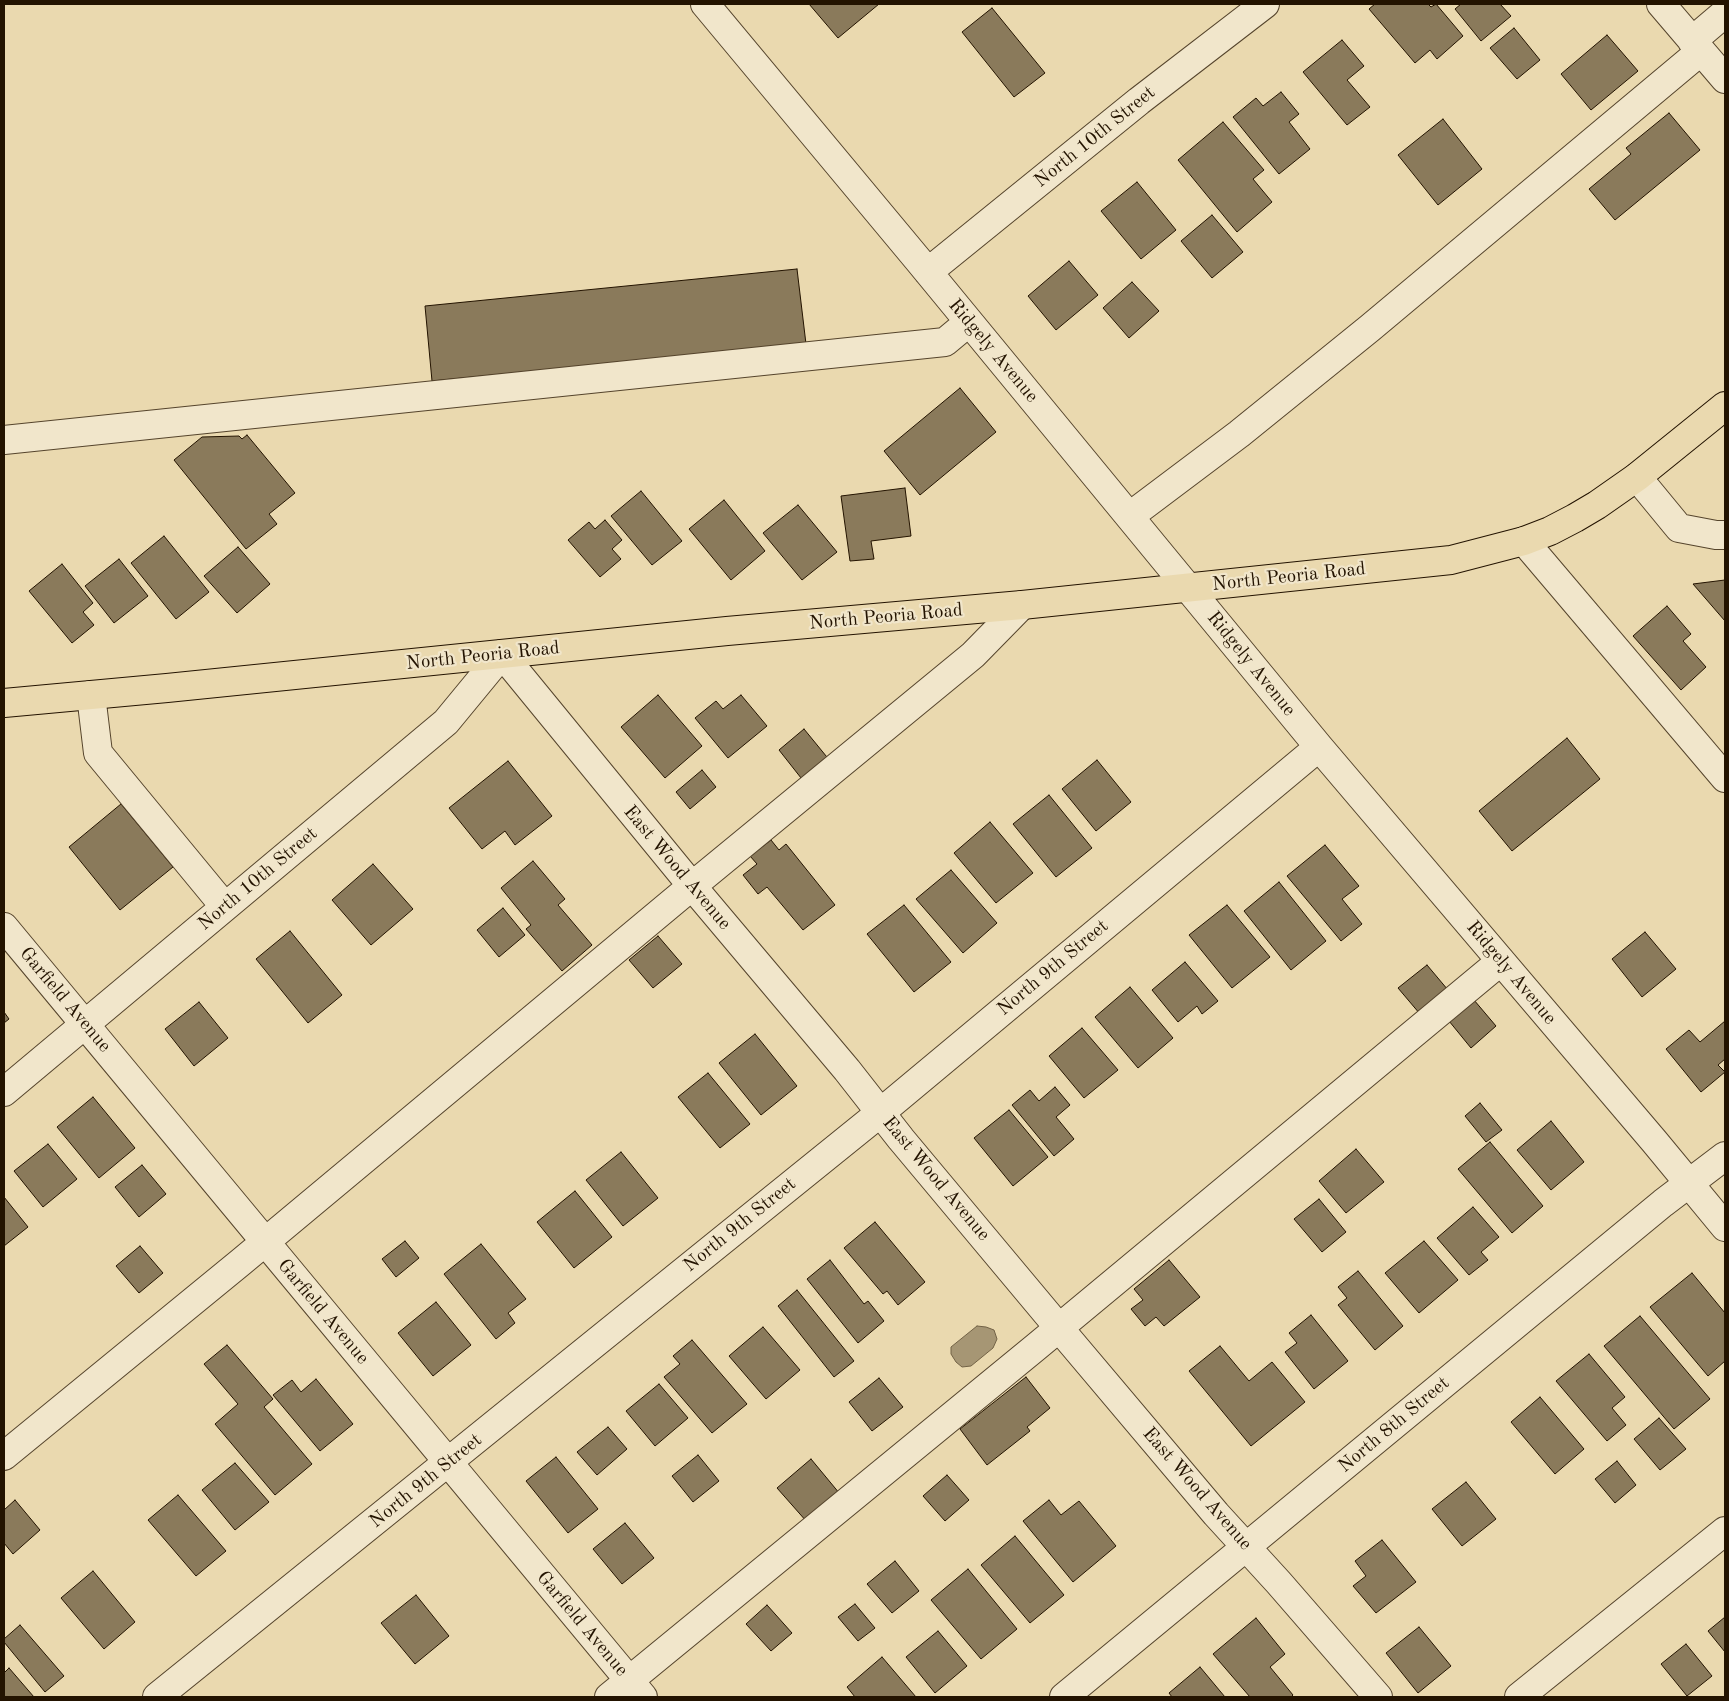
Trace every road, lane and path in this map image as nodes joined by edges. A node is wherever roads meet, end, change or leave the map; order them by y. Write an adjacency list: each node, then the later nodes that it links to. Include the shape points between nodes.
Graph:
1 (705, 4): 7 (street, Ridgely Avenue)
2 (1264, 4): 7 (street, North 10th Street)
3 (1661, 4): 5 (street)
4 (1725, 13): 5 (street)
5 (1697, 46): 6 (street); 12 (street, via 1362,334 1239,434)
6 (1725, 79)
7 (928, 272): 8 (street, Ridgely Avenue)
8 (969, 322): 10 (street, via 945,342); 12 (street, Ridgely Avenue)
9 (1725, 406): 11 (main road)
10 (4, 440)
11 (1637, 477): 13 (street, via 1679,528); 14 (main road, North Peoria Road, via 1575,518)
12 (1130, 516): 15 (street, Ridgely Avenue)
13 (1725, 535)
14 (1524, 541): 15 (main road, North Peoria Road, via 1451,560); 21 (street)
15 (1188, 588): 16 (main road, North Peoria Road); 20 (street, Ridgely Avenue)
16 (1022, 605): 17 (main road, North Peoria Road); 22 (street, via 973,654)
17 (502, 654): 18 (main road, North Peoria Road); 22 (street, East Wood Avenue); 23 (street, North 10th Street, via 446,722)
18 (91, 695): 19 (main road, North Peoria Road); 23 (street, via 98,753)
19 (4, 703)
20 (1319, 747): 25 (street, Ridgely Avenue); 28 (street, North 9th Street)
21 (1725, 778)
22 (692, 886): 28 (street, East Wood Avenue); 32 (street)
23 (225, 907): 26 (street, North 10th Street)
24 (4, 926): 26 (street, Garfield Avenue)
25 (1501, 961): 30 (street, Ridgely Avenue); 33 (street)
26 (85, 1024): 27 (street, North 10th Street); 32 (street, Garfield Avenue)
27 (4, 1092)
28 (880, 1113): 33 (street, East Wood Avenue); 35 (street, North 9th Street)
29 (1725, 1156): 30 (street, North 8th Street)
30 (1689, 1183): 31 (street, Ridgely Avenue); 37 (street, North 8th Street)
31 (1725, 1227)
32 (264, 1242): 34 (street); 35 (street, Garfield Avenue)
33 (1058, 1328): 37 (street, East Wood Avenue); 38 (street)
34 (4, 1456)
35 (449, 1463): 38 (street, Garfield Avenue); 39 (street, North 9th Street)
36 (1725, 1531): 42 (street)
37 (1247, 1547): 40 (street, North 8th Street); 41 (street, East Wood Avenue)
38 (627, 1692)
39 (157, 1697)
40 (1064, 1697)
41 (1378, 1697)
42 (1519, 1697)

